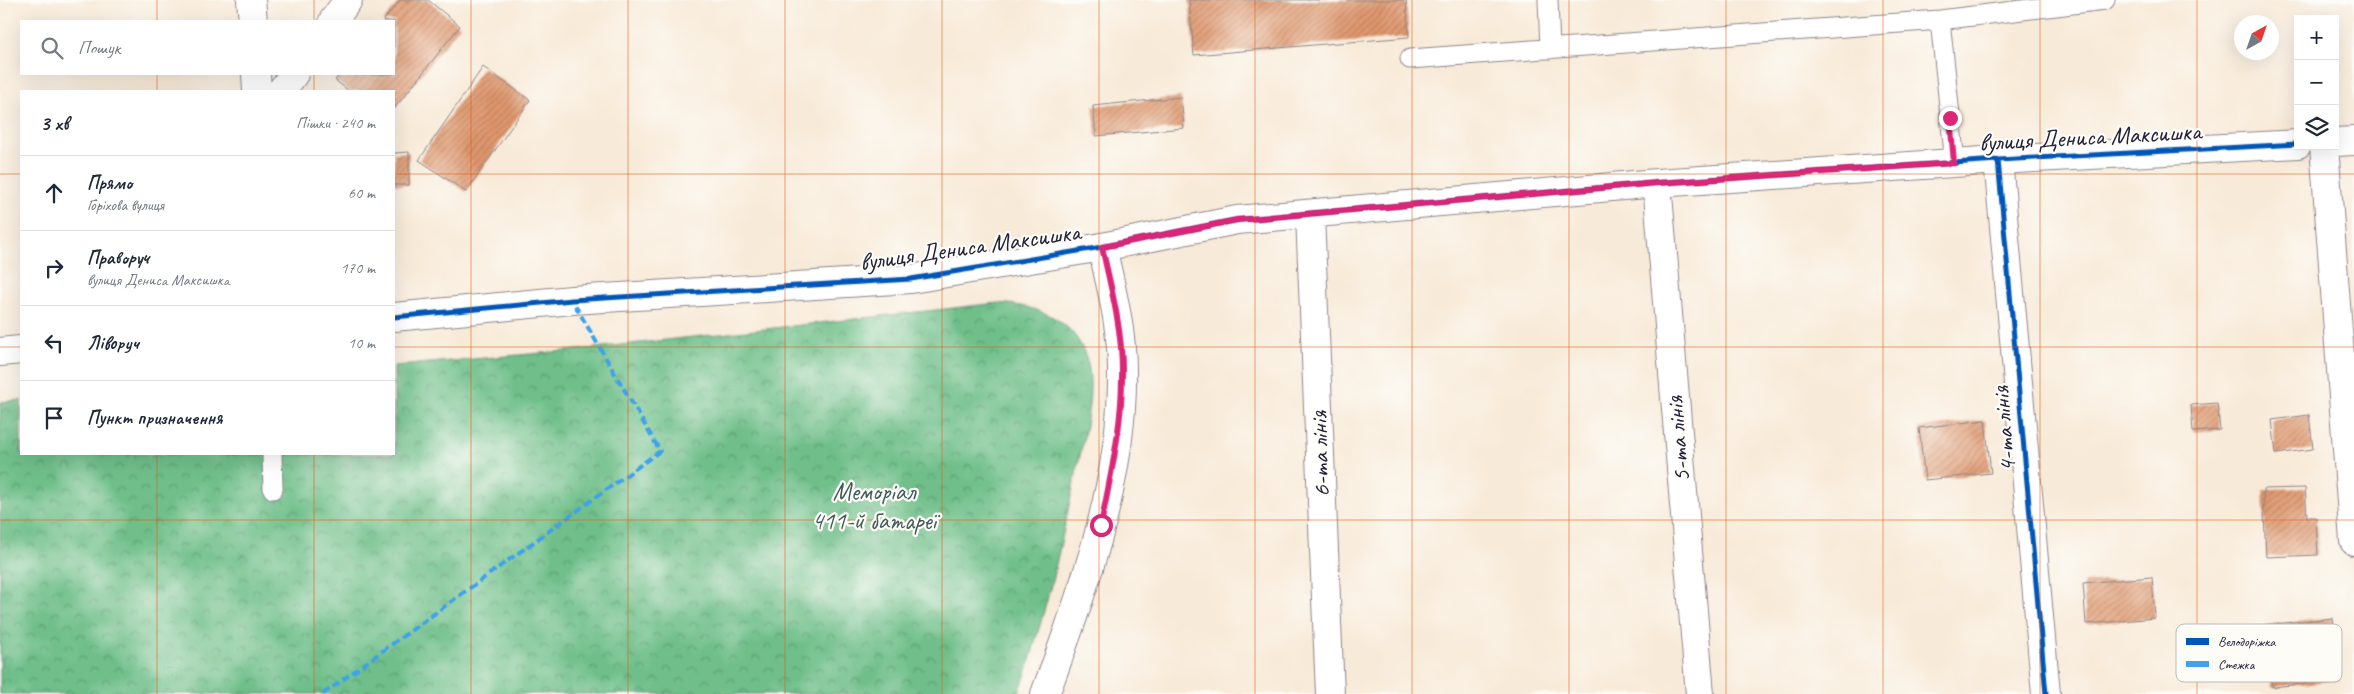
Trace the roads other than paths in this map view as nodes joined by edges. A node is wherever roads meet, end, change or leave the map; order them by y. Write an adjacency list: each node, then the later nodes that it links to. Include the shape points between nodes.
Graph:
1 (252, 0): 5 (street)
2 (348, 0): 6 (street)
3 (1548, 0): 8 (lane)
4 (2105, 0): 7 (lane)
5 (253, 20)
6 (333, 20)
7 (1940, 20): 8 (lane); 19 (lane)
8 (1550, 48): 9 (lane)
9 (1410, 59)
10 (256, 75): 12 (street)
11 (293, 75): 13 (street)
12 (257, 90)
13 (282, 90)
14 (2354, 141): 15 (street)
15 (2339, 142)
16 (2294, 144): 18 (street, вулиця Дениса Максишка)
17 (2324, 150): 28 (street)
18 (1998, 160): 19 (street, вулиця Дениса Максишка); 32 (street, 4-та лінія)
19 (1954, 163): 20 (street, вулиця Дениса Максишка)
20 (1657, 183): 21 (street, вулиця Дениса Максишка); 31 (street, 5-та лінія)
21 (1310, 215): 22 (street, вулиця Дениса Максишка, via 1237,220); 30 (street, 6-та лінія)
22 (1102, 247): 23 (street, вулиця Дениса Максишка, via 910,279 572,300); 29 (street, via 1118,314 1122,370 1119,433 1101,525 1069,630)
23 (395, 317)
24 (20, 350): 25 (street)
25 (0, 352)
26 (272, 455): 27 (lane)
27 (273, 489)
28 (2354, 541)
29 (1045, 694)
30 (1330, 694)
31 (1700, 694)
32 (2046, 694)

